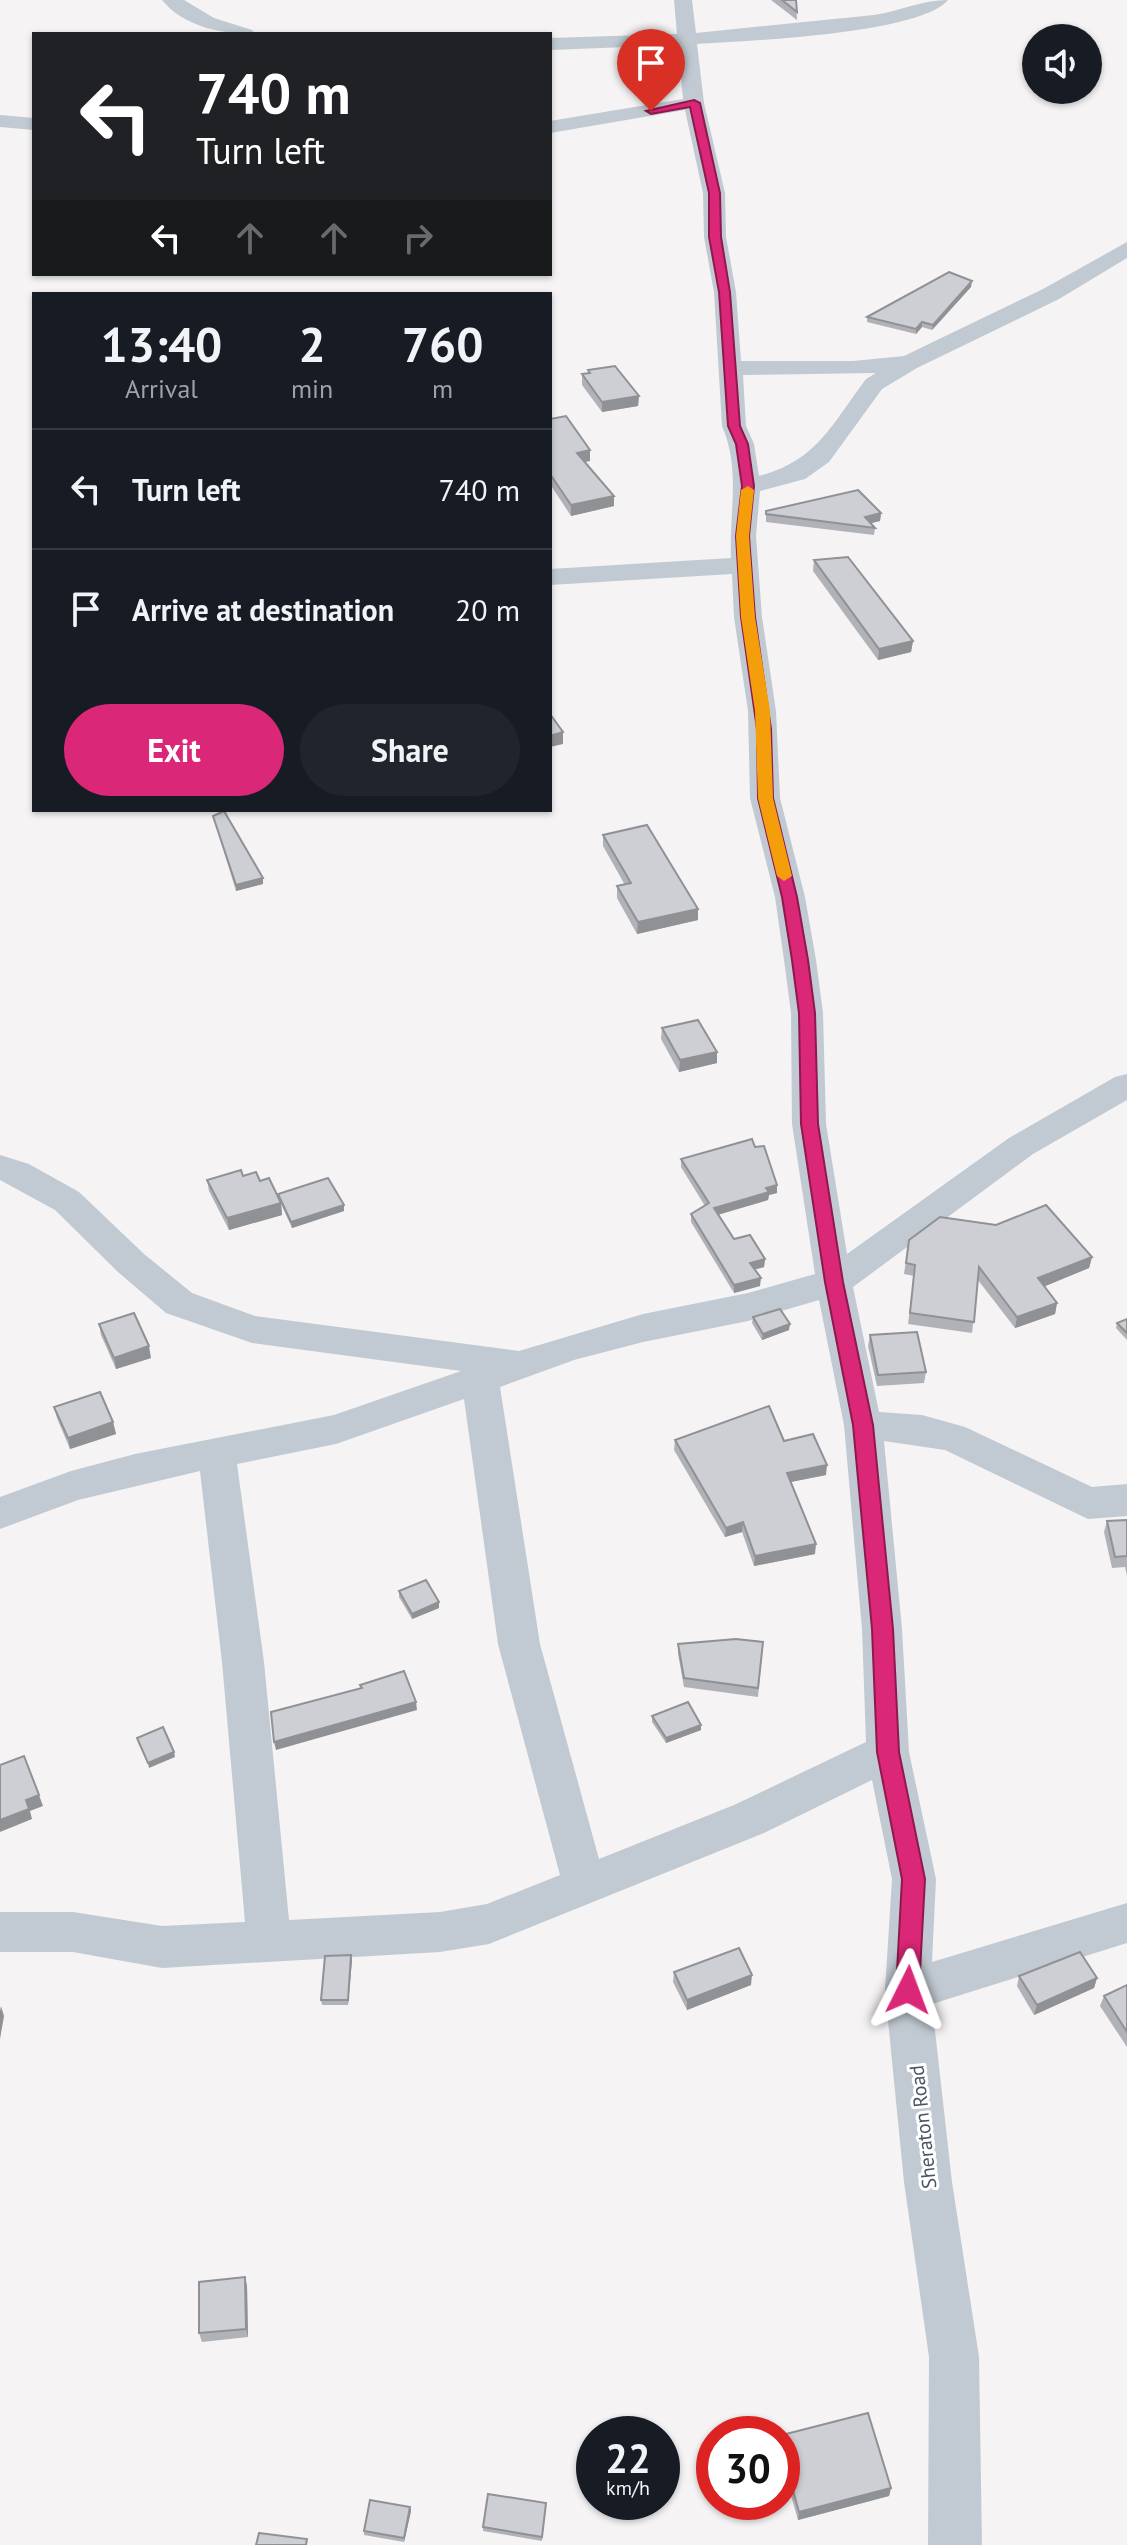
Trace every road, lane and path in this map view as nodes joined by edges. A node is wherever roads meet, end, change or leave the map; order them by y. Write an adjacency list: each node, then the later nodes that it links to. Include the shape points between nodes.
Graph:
1 (171, 0): 4 (street, via 207,22)
2 (683, 0): 5 (street, Sheraton Road)
3 (939, 0): 5 (street, via 903,16)
4 (239, 32)
5 (690, 41): 6 (street); 7 (street, Sheraton Road)
6 (552, 44)
7 (694, 103): 10 (street); 13 (street, Sheraton Road, via 714,193)
8 (0, 121): 9 (street)
9 (32, 124)
10 (552, 127)
11 (1127, 249): 12 (street, via 1051,294)
12 (909, 363): 13 (street); 14 (street, via 874,384 820,457 796,474)
13 (732, 368): 14 (street, Sheraton Road, via 734,426)
14 (748, 486): 15 (street, Sheraton Road)
15 (745, 565): 16 (street); 19 (street, Sheraton Road, via 762,711 765,798 800,960 807,1013 809,1124)
16 (552, 577)
17 (1127, 1085): 19 (street, via 1021,1146)
18 (0, 1167): 20 (street, via 67,1201 179,1303 252,1329)
19 (834, 1282): 20 (street); 22 (street, Sheraton Road)
20 (521, 1364): 21 (street)
21 (480, 1380): 23 (street, via 336,1429); 27 (street, via 519,1644)
22 (863, 1425): 24 (street, via 951,1437 1088,1503); 26 (street, Sheraton Road)
23 (217, 1454): 25 (street, via 71,1486); 30 (street)
24 (1127, 1500)
25 (0, 1513)
26 (888, 1752): 27 (street, via 749,1819); 31 (street, Sheraton Road, via 914,1879)
27 (584, 1883): 30 (street, via 489,1924)
28 (1127, 1923): 31 (street)
29 (0, 1932): 30 (street, via 73,1932 162,1947)
30 (269, 1943)
31 (908, 1990): 32 (street, Sheraton Road, via 928,2182 954,2357)
32 (955, 2545)

